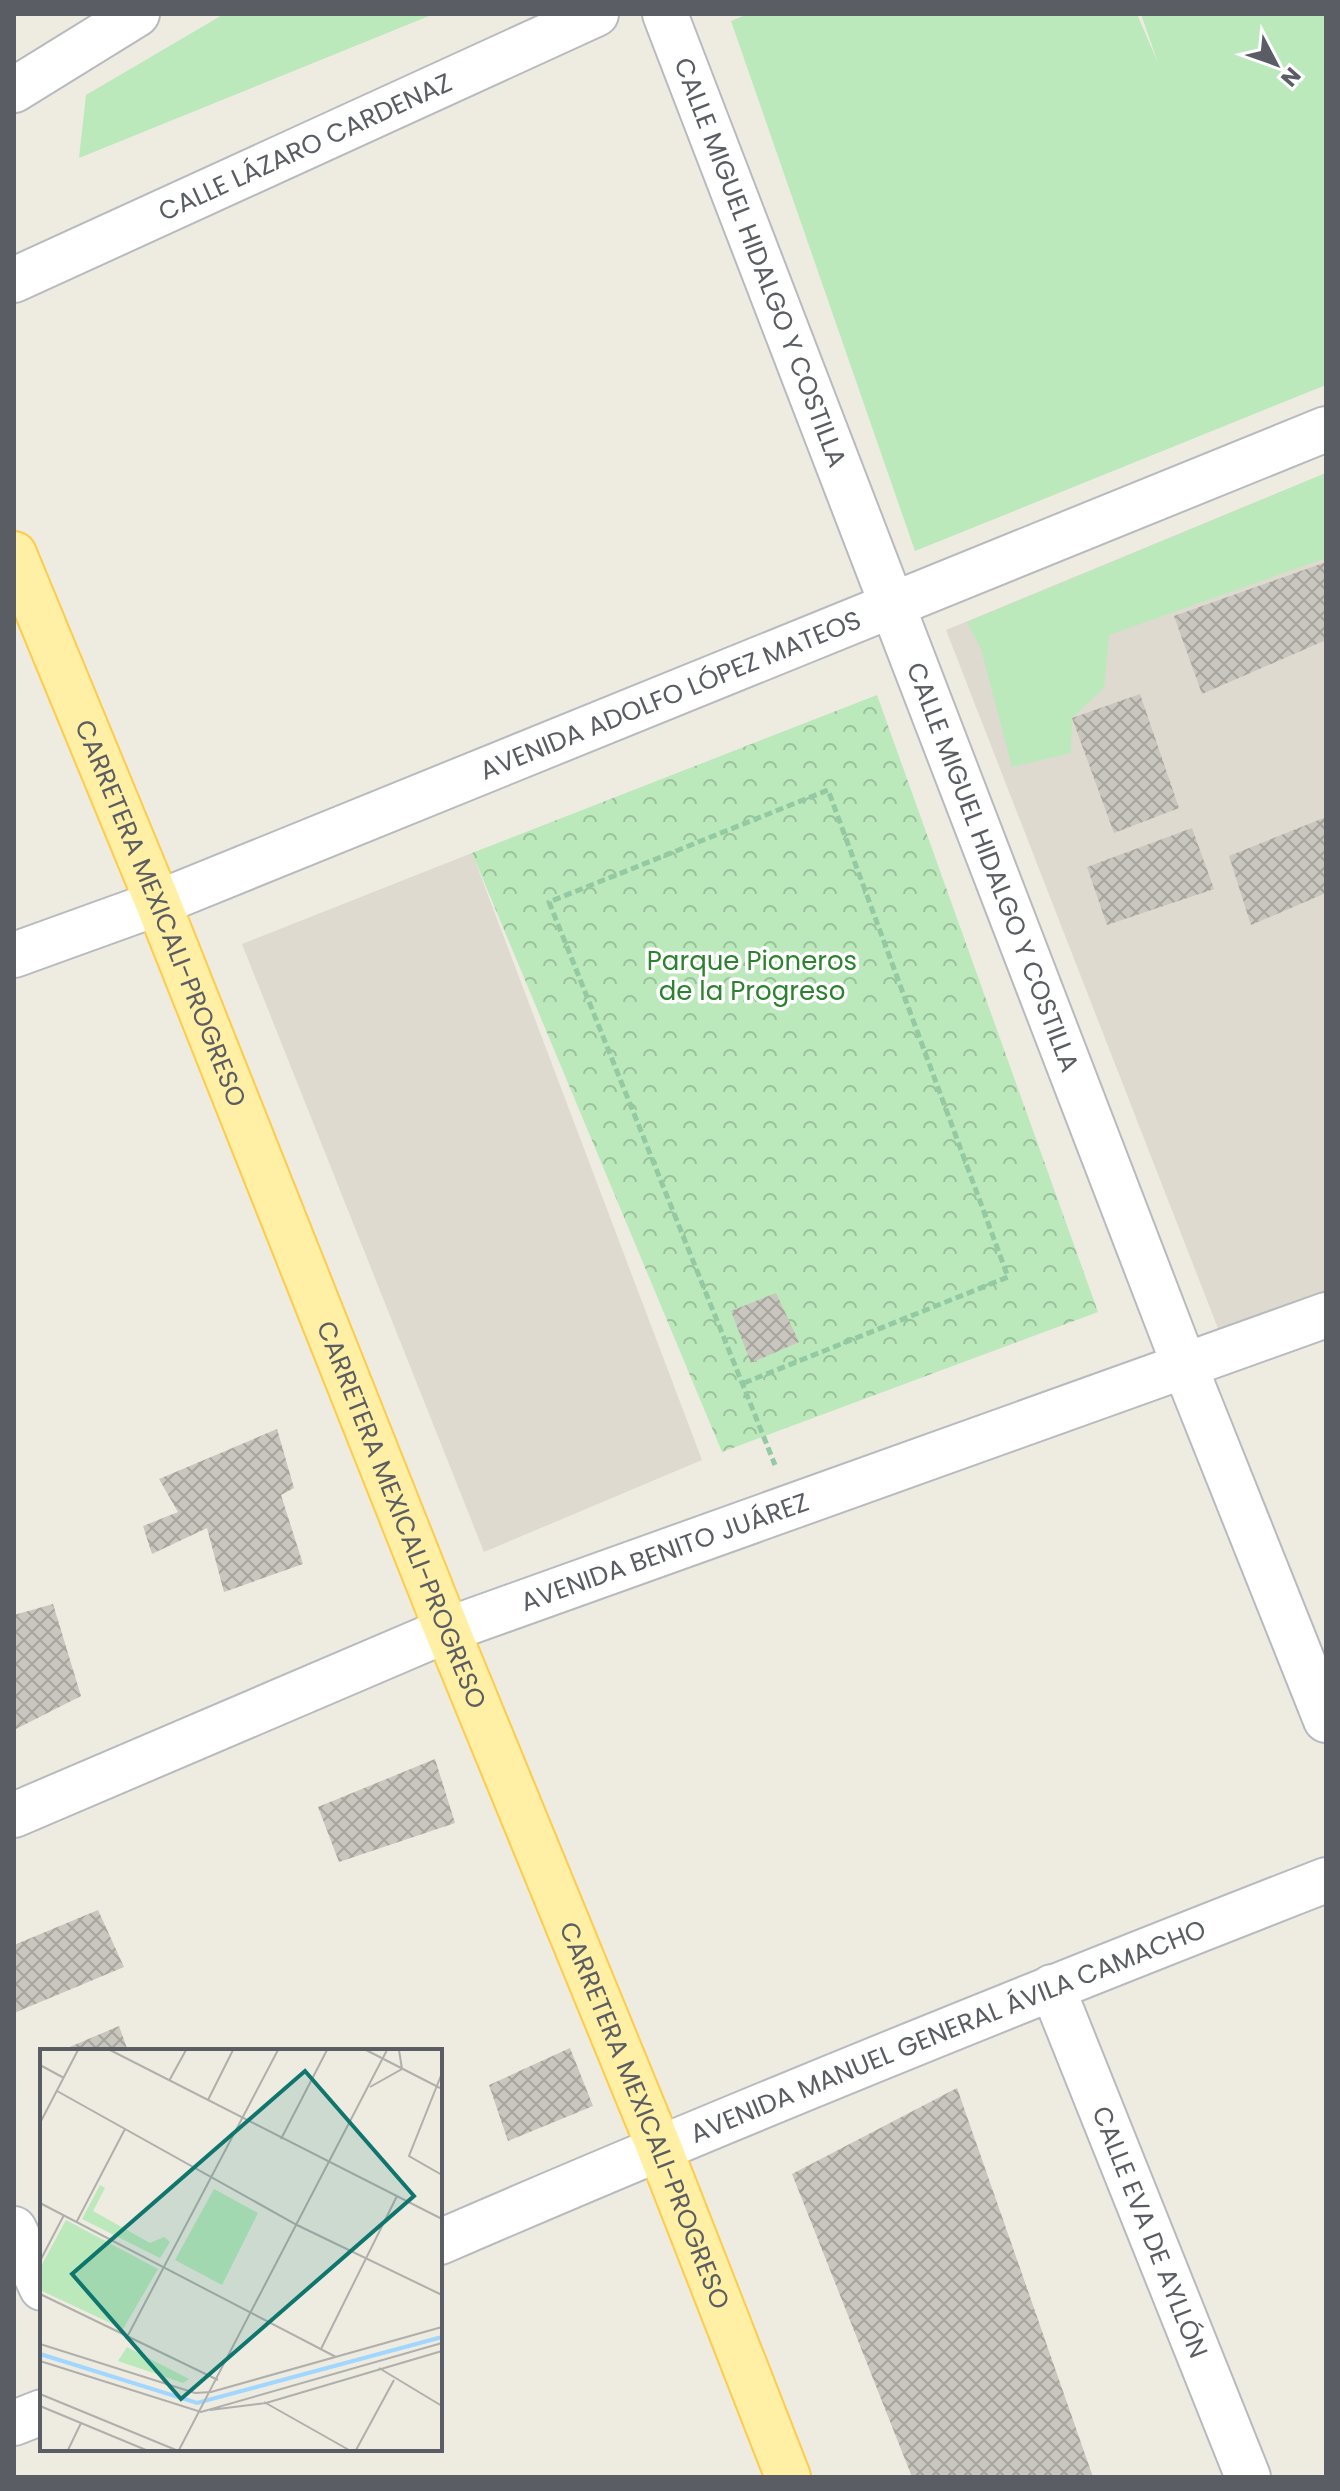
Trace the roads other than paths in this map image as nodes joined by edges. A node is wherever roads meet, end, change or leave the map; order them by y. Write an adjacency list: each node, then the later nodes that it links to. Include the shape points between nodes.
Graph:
1 (137, 14): 4 (street)
2 (596, 14): 5 (street, CALLE LÁZARO CARDENAZ)
3 (665, 14): 8 (street, CALLE MIGUEL HIDALGO Y COSTILLA)
4 (14, 90)
5 (14, 280)
6 (1326, 429): 8 (street, AVENIDA ADOLFO LÓPEZ MATEOS)
7 (14, 554): 9 (main road, CARRETERA MEXICALI-PROGRESO)
8 (893, 604): 9 (street, AVENIDA ADOLFO LÓPEZ MATEOS); 12 (street, CALLE MIGUEL HIDALGO Y COSTILLA)
9 (158, 903): 10 (street, AVENIDA ADOLFO LÓPEZ MATEOS); 13 (main road, CARRETERA MEXICALI-PROGRESO)
10 (14, 955)
11 (1326, 1315): 12 (street, AVENIDA BENITO JUÁREZ)
12 (1185, 1367): 13 (street, AVENIDA BENITO JUÁREZ); 14 (street, CALLE MIGUEL HIDALGO Y COSTILLA)
13 (447, 1630): 15 (street, AVENIDA BENITO JUÁREZ); 18 (main road, CARRETERA MEXICALI-PROGRESO)
14 (1326, 1720)
15 (14, 1815)
16 (1326, 1880): 17 (street, AVENIDA MANUEL GENERAL ÁVILA CAMACHO)
17 (1052, 1987): 18 (street, AVENIDA MANUEL GENERAL ÁVILA CAMACHO); 25 (street, CALLE EVA DE AYLLÓN)
18 (659, 2147): 20 (street, AVENIDA MANUEL GENERAL ÁVILA CAMACHO); 24 (main road, CARRETERA MEXICALI-PROGRESO)
19 (14, 2229): 21 (street)
20 (442, 2241)
21 (40, 2284)
22 (40, 2413): 23 (street)
23 (14, 2423)
24 (788, 2477)
25 (1248, 2477)

